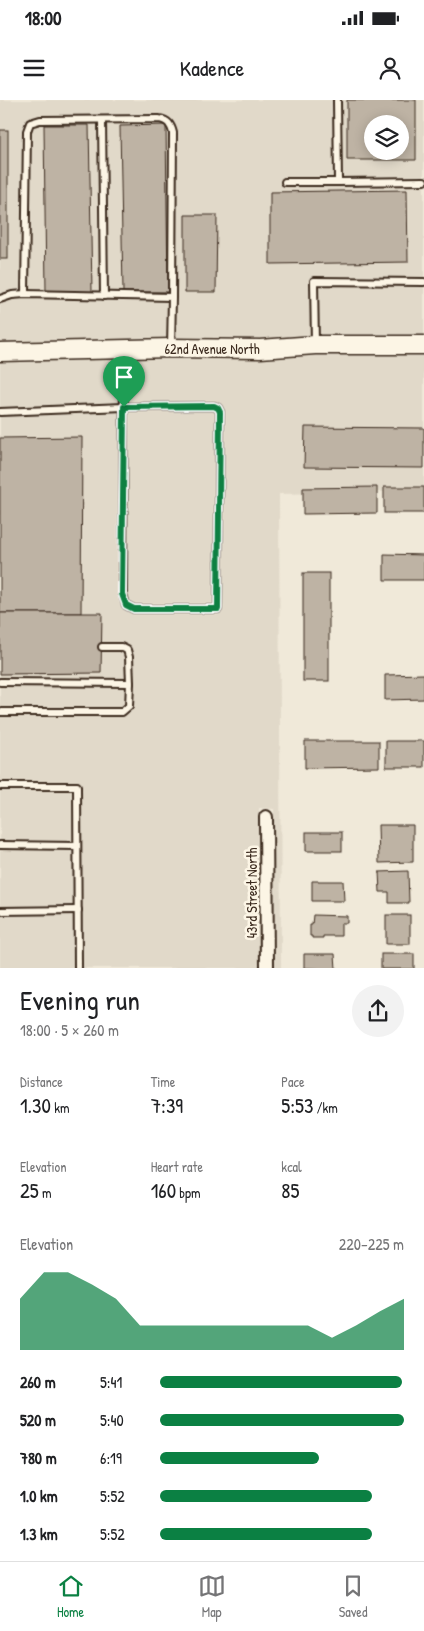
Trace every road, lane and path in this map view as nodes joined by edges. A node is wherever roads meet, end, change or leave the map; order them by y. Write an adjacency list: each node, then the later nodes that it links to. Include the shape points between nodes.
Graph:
1 (337, 100): 5 (lane)
2 (102, 120): 7 (lane, via 40,120 27,127); 8 (lane); 9 (lane, via 159,119 171,125)
3 (424, 181): 5 (lane)
4 (285, 182): 5 (lane)
5 (338, 182)
6 (424, 282): 11 (lane, via 314,280)
7 (25, 294): 8 (lane); 10 (lane)
8 (104, 296): 9 (lane)
9 (172, 297): 13 (lane)
10 (0, 299)
11 (315, 345): 12 (street, 62nd Avenue North); 13 (street, 62nd Avenue North, via 260,349)
12 (424, 345)
13 (171, 348): 14 (street, 62nd Avenue North)
14 (124, 349): 15 (street, 62nd Avenue North); 16 (lane)
15 (0, 352)
16 (124, 407): 16 (lane, via 122,594 126,605 134,609 218,609 220,412 214,406); 17 (lane)
17 (0, 412)
18 (102, 646): 20 (lane, via 126,650)
19 (0, 682): 20 (lane)
20 (130, 683): 21 (lane, via 130,706 122,712)
21 (0, 712)
22 (0, 786): 25 (lane, via 78,786)
23 (266, 817): 29 (street, 43rd Street North)
24 (0, 845): 25 (lane)
25 (77, 846): 26 (lane)
26 (78, 910): 27 (lane); 28 (lane)
27 (0, 911)
28 (78, 968)
29 (267, 968)

